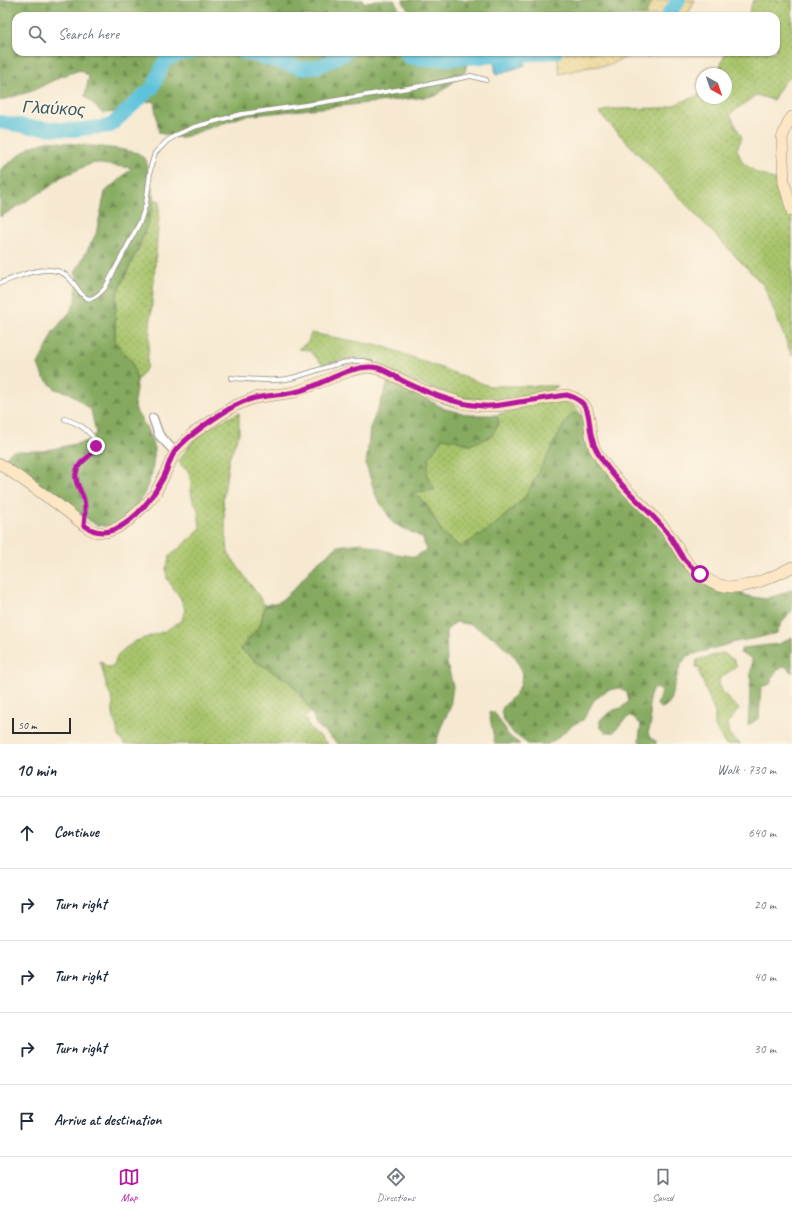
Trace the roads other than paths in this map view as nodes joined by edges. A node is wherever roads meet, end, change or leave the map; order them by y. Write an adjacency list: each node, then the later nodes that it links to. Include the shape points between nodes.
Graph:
1 (486, 80): 4 (lane, via 471,76 242,114 194,127 167,141 155,153 146,204 140,222 99,295 88,300 66,275 44,270 31,272)
2 (792, 118): 3 (street, via 782,138 784,182)
3 (792, 211)
4 (0, 284)
5 (375, 368): 6 (lane, via 371,363 358,360 286,379); 9 (street, via 350,371 295,392 244,401 192,434); 12 (street, via 425,391 465,404 498,406 567,395 576,398 586,408 594,446 602,460 668,532 690,566 700,574 712,582 735,587 763,580)
6 (231, 378)
7 (153, 418): 9 (street, via 159,435)
8 (65, 419): 11 (lane, via 77,423 96,441 94,451 82,462 75,474 84,499)
9 (175, 452): 11 (street, via 155,494 129,520 106,532 96,532)
10 (0, 464): 11 (street, via 56,502)
11 (84, 525)
12 (792, 566)

